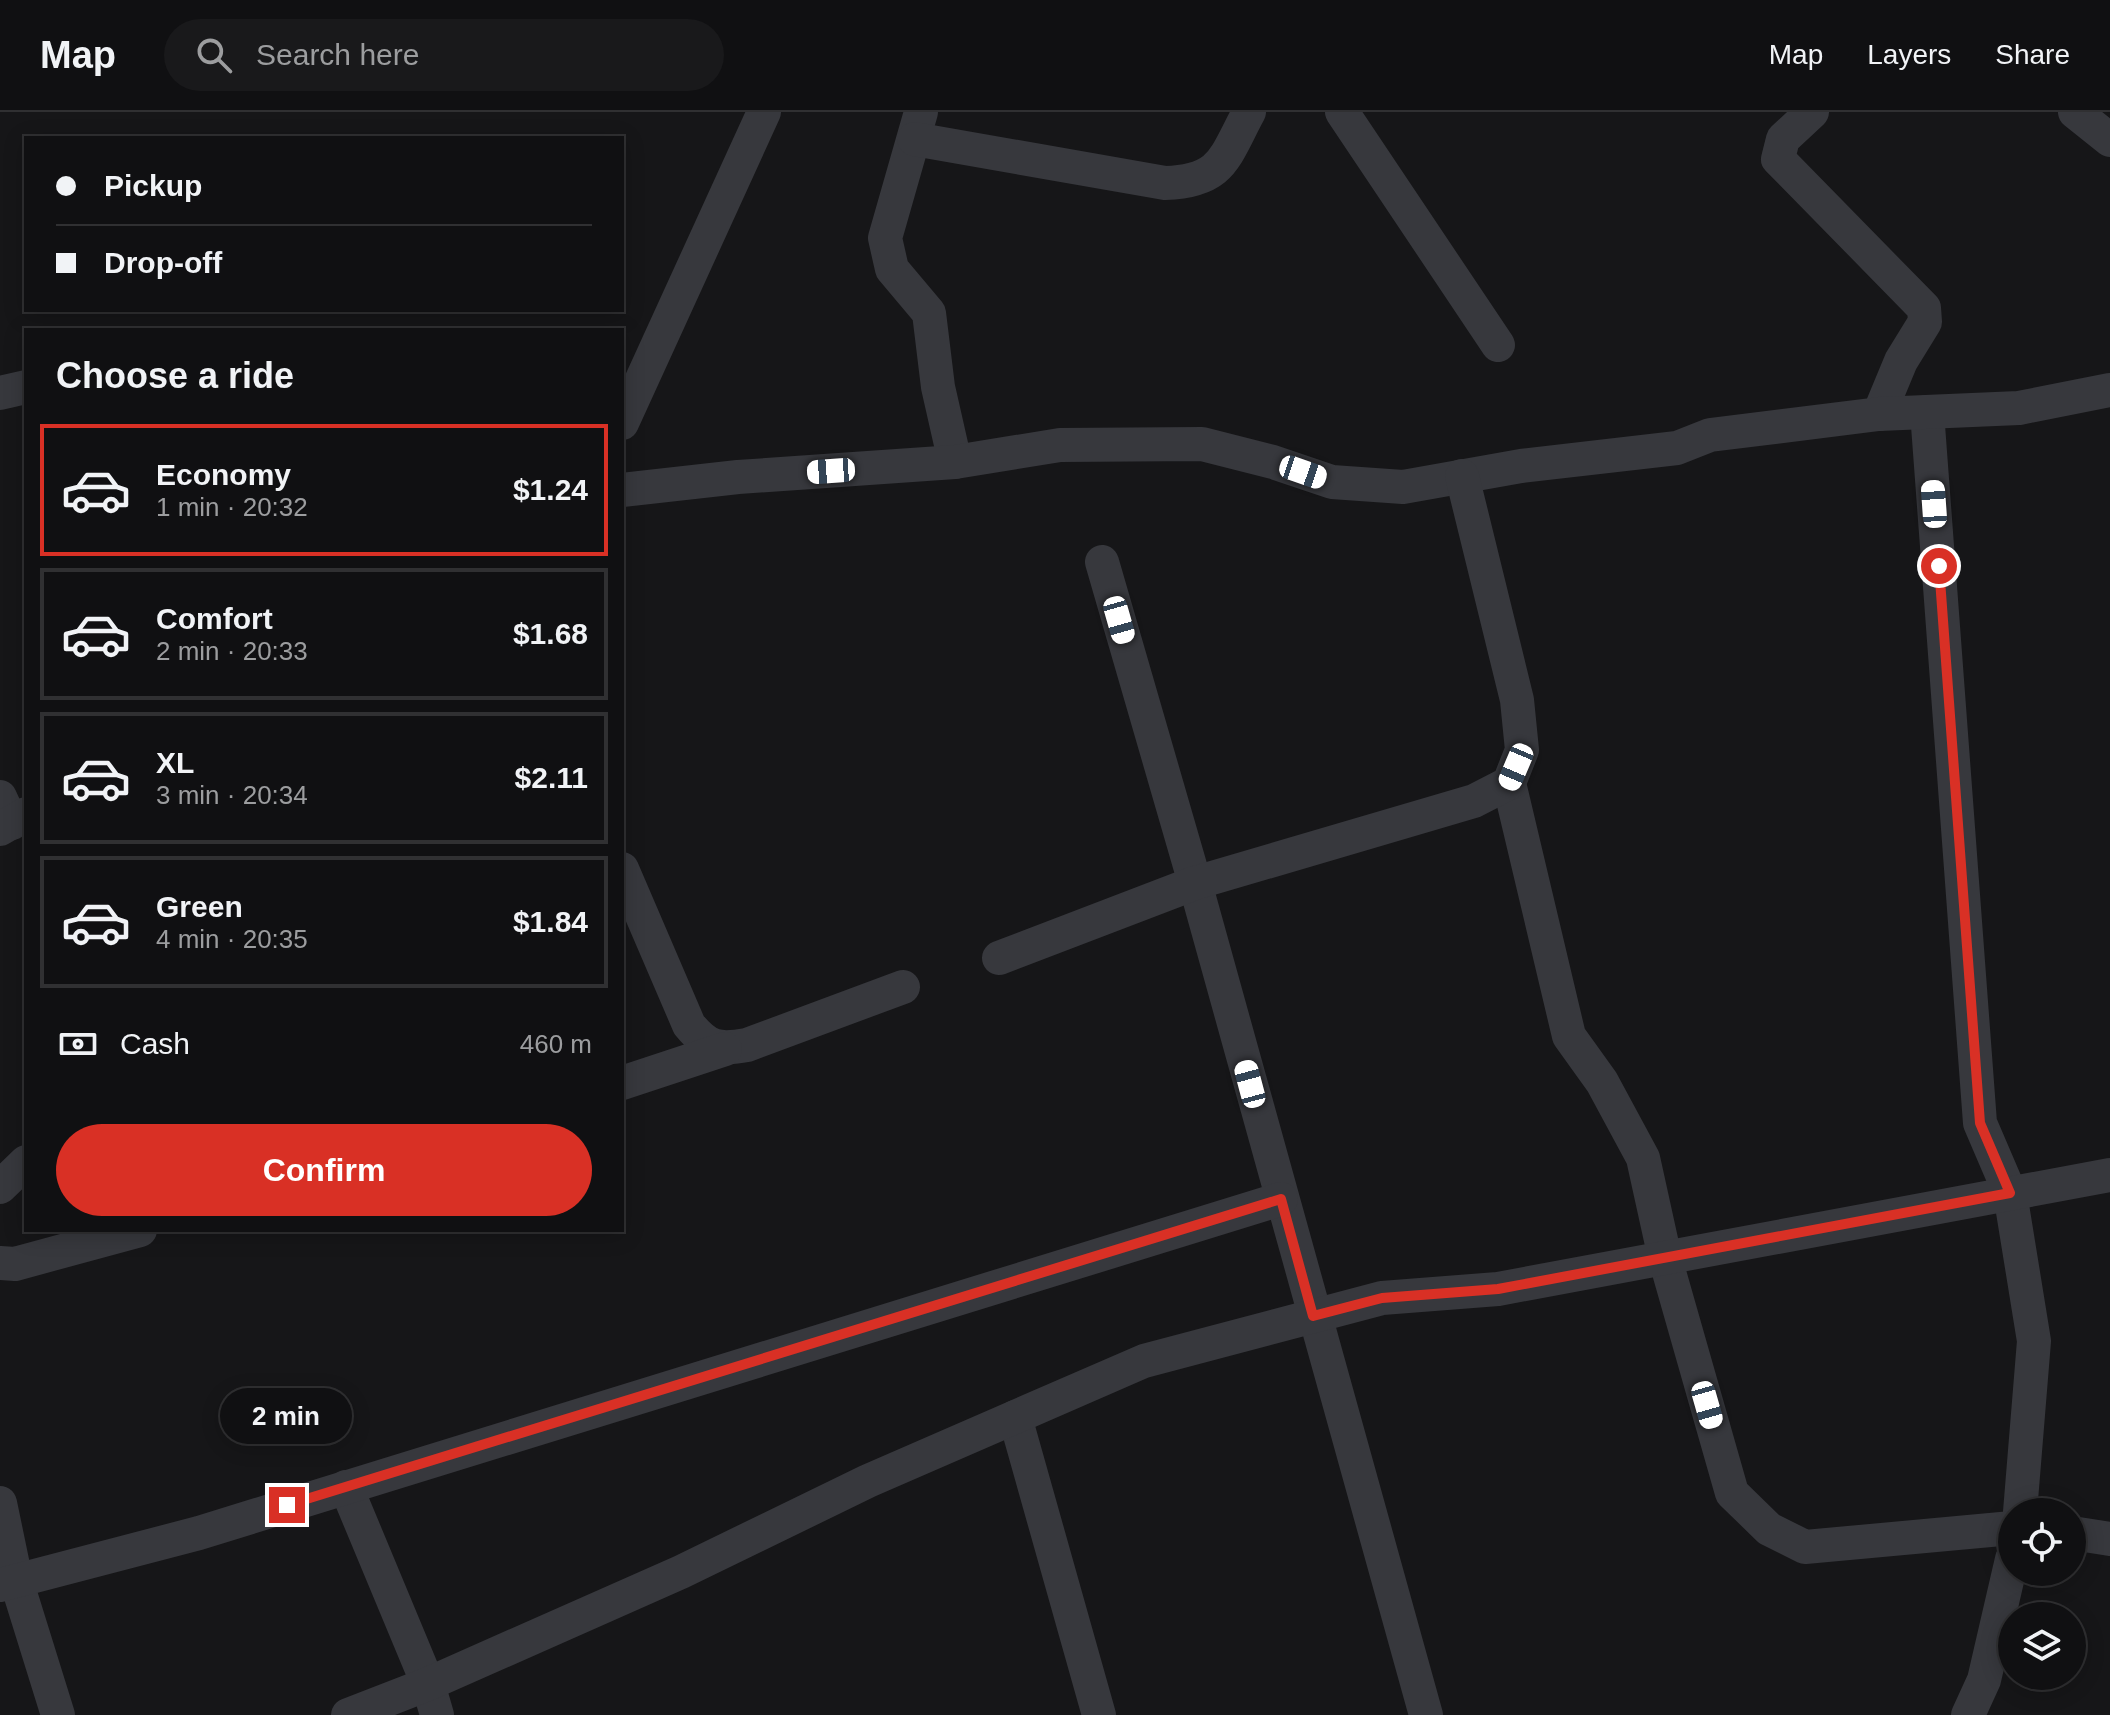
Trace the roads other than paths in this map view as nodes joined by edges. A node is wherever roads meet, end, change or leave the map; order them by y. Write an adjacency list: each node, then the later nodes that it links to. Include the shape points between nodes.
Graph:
1 (764, 112): 14 (street)
2 (1249, 112): 6 (street, via 1218,169 1192,182 1165,183)
3 (1342, 112): 8 (street)
4 (1812, 112): 13 (street, via 1783,139 1778,159 1924,308 1925,322 1901,361)
5 (2075, 112): 7 (street)
6 (918, 125): 15 (street, via 885,238 892,269 929,313)
7 (2110, 140)
8 (1498, 345)
9 (24, 387): 11 (street)
10 (2110, 390): 12 (street, via 2019,408)
11 (0, 393)
12 (1927, 412): 13 (street); 29 (street, via 1980,1123)
13 (1879, 414): 16 (street, via 1710,435 1677,448)
14 (624, 419)
15 (955, 462): 16 (street, via 1060,445 1202,444 1332,482 1403,487); 17 (street)
16 (1462, 476): 19 (street, via 1517,700 1522,750)
17 (624, 490)
18 (1102, 562): 21 (street)
19 (1509, 783): 21 (street, via 1474,801); 32 (street, via 1569,1036 1602,1082 1643,1158)
20 (624, 874): 24 (street, via 689,1025 703,1042)
21 (1195, 883): 22 (street); 30 (street)
22 (999, 958)
23 (903, 987): 24 (street)
24 (725, 1049): 25 (street)
25 (624, 1082)
26 (24, 1164): 28 (street)
27 (2110, 1175): 29 (street)
28 (0, 1187)
29 (2010, 1193): 32 (street); 37 (street, via 2034,1341)
30 (1281, 1199): 34 (street); 36 (street)
31 (133, 1232): 33 (street, via 15,1264)
32 (1665, 1258): 34 (street, via 1498,1289 1382,1298); 39 (street, via 1732,1493 1769,1529 1805,1547)
33 (0, 1263)
34 (1313, 1316): 35 (street, via 1144,1361); 48 (street)
35 (1015, 1417): 44 (street, via 868,1481); 47 (street)
36 (346, 1487): 42 (street, via 199,1533); 44 (street)
37 (2021, 1498)
38 (0, 1503): 42 (street)
39 (1998, 1529)
40 (2086, 1535): 41 (street)
41 (2110, 1539)
42 (8, 1583): 45 (street)
43 (2006, 1586): 49 (street, via 1984,1680)
44 (433, 1700): 46 (street)
45 (58, 1715)
46 (348, 1715)
47 (1099, 1715)
48 (1426, 1715)
49 (1968, 1715)

